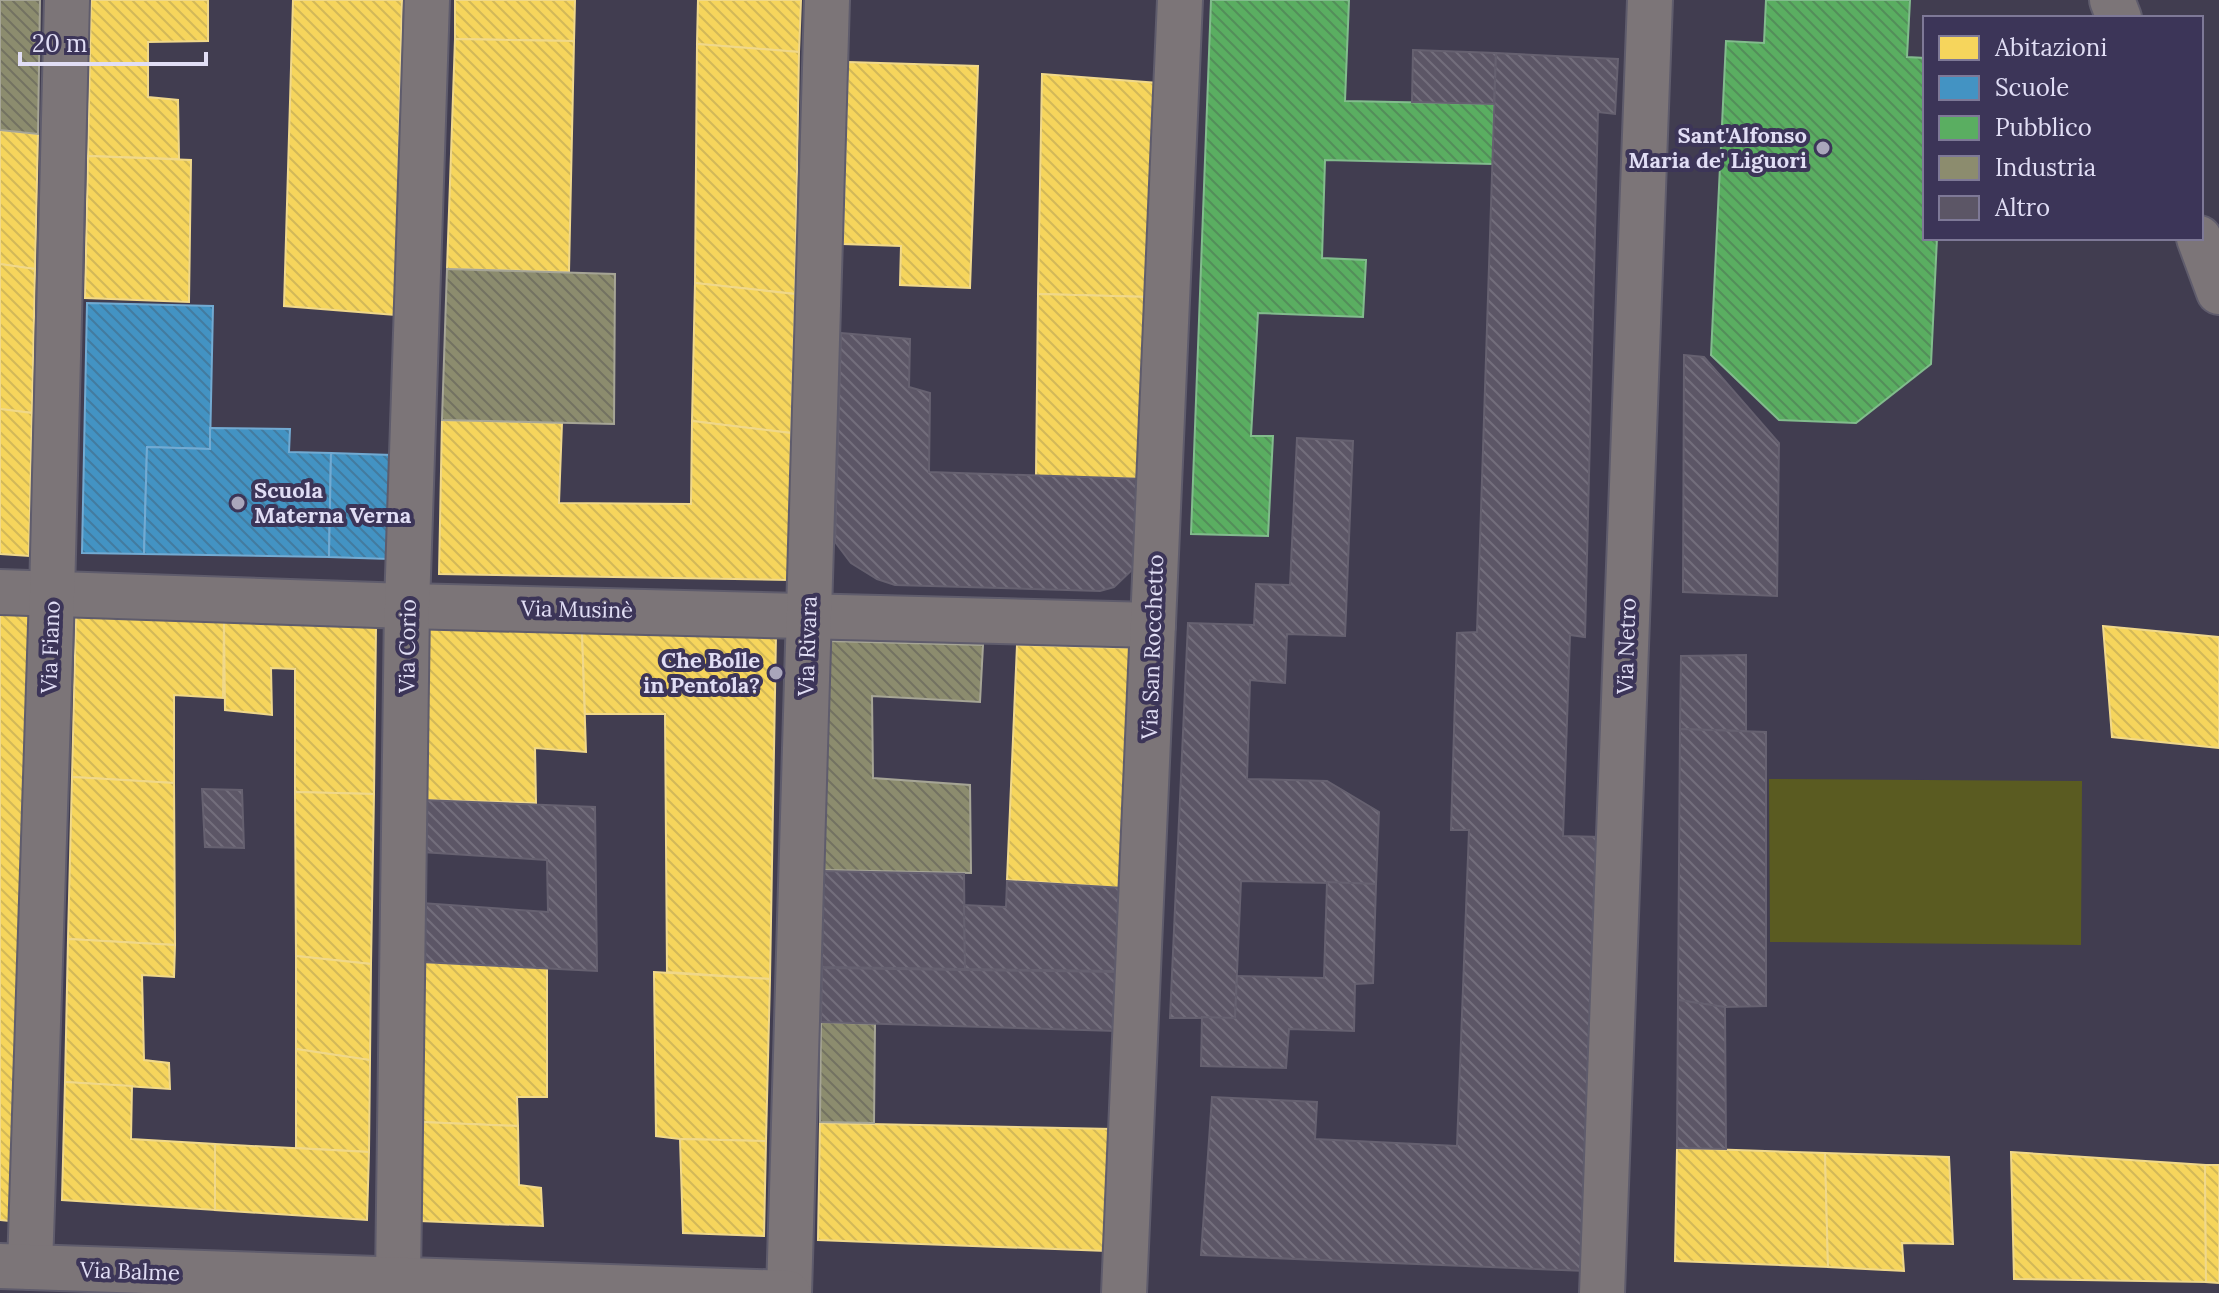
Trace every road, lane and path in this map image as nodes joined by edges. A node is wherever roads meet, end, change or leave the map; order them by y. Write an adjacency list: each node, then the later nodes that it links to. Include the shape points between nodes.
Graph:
1 (67, 0): 9 (street, Via Fiano)
2 (427, 0): 10 (street, Via Corio)
3 (827, 0): 11 (street, Via Rivara)
4 (1180, 0): 12 (street, Via San Rocchetto)
5 (1650, 0): 17 (street, Via Netro)
6 (2200, 240): 7 (street)
7 (2219, 292)
8 (0, 592): 9 (street, Via Musinè)
9 (52, 594): 10 (street, Via Musinè); 13 (street, Via Fiano)
10 (407, 606): 11 (street, Via Musinè); 14 (street, Via Corio)
11 (808, 615): 12 (street, Via Musinè); 15 (street, Via Rivara)
12 (1153, 625): 16 (street, Via San Rocchetto)
13 (20, 1276): 14 (street, Via Balme)
14 (398, 1286): 15 (street, Via Balme)
15 (788, 1293)
16 (1124, 1293)
17 (1602, 1293)

